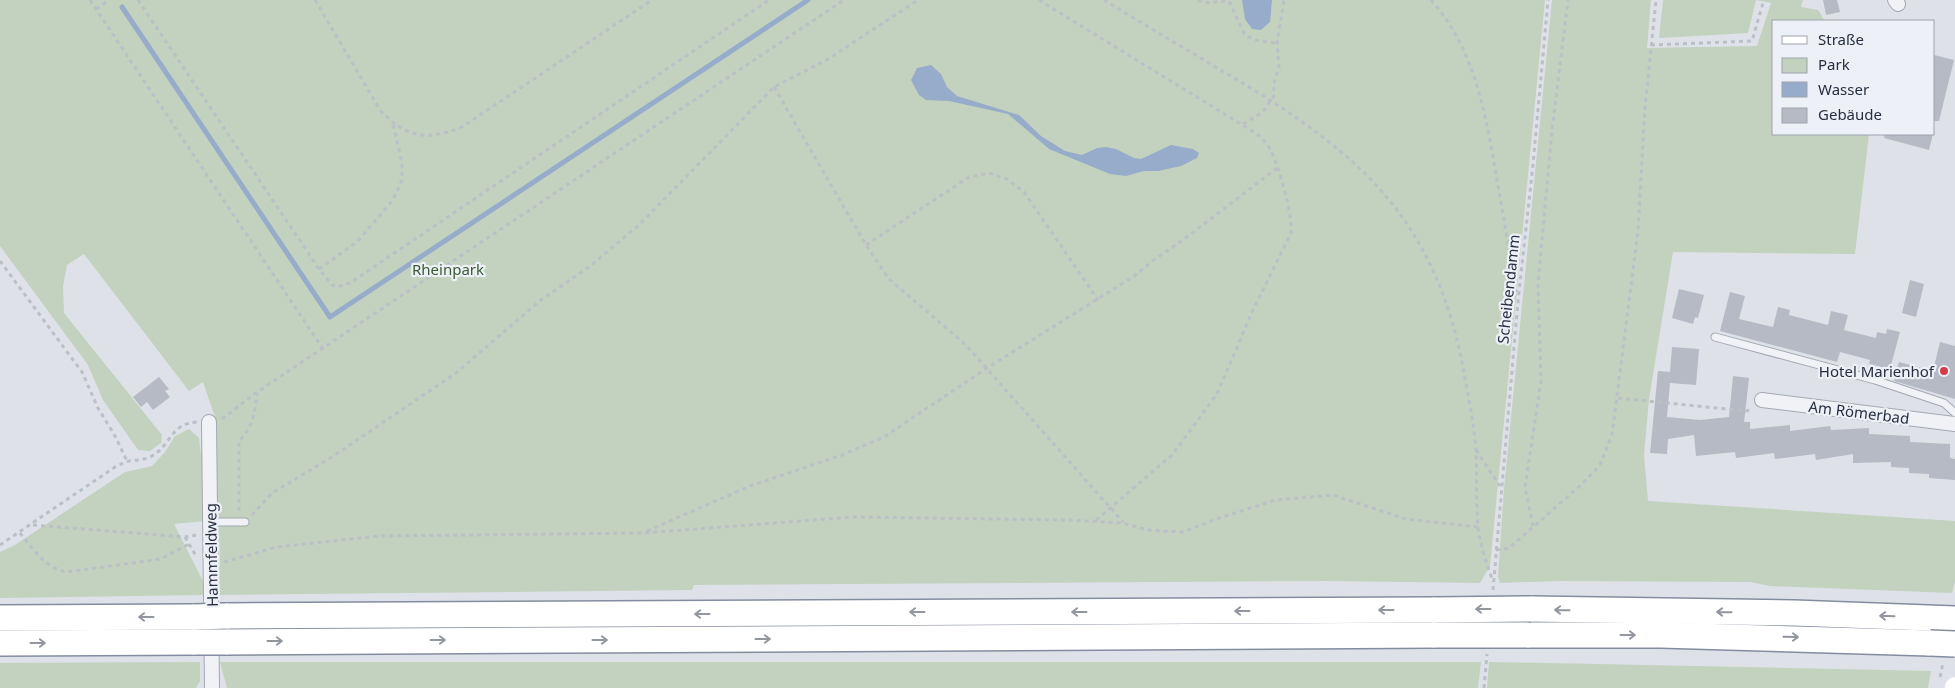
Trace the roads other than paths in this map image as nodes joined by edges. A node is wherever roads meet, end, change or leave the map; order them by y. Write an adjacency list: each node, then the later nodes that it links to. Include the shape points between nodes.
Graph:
1 (1714, 337): 3 (lane, via 1875,380 1944,403)
2 (1762, 400): 5 (street, Am Römerbad)
3 (1955, 413)
4 (209, 422): 7 (street, Hammfeldweg)
5 (1955, 424)
6 (242, 522): 7 (lane)
7 (211, 526): 12 (street, Hammfeldweg)
8 (0, 618): 9 (highway, one-way to 8, bridge, via 1531,609)
9 (1945, 619)
10 (0, 644): 11 (highway, one-way to 11, bridge, via 1435,635 1662,635)
11 (1955, 644)
12 (212, 688)

